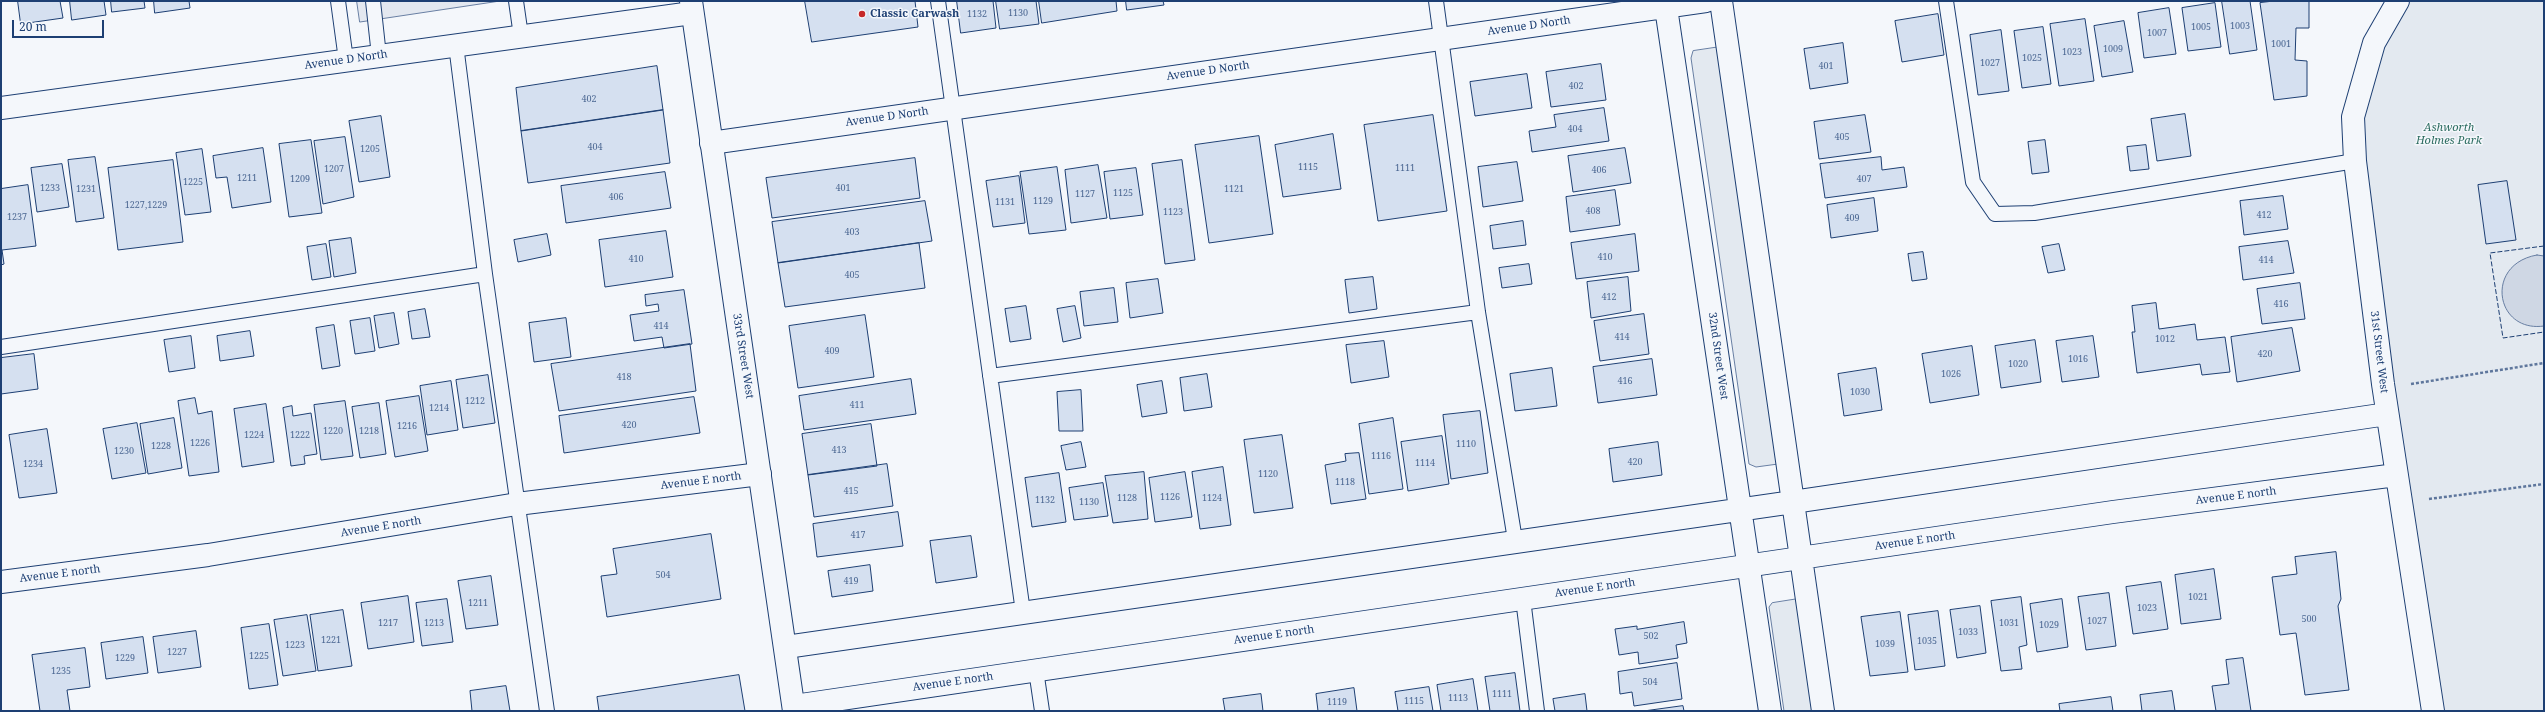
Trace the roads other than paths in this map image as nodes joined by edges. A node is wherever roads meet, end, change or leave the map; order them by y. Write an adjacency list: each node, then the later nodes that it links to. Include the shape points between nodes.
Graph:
1 (338, 1): 16 (lane)
2 (373, 1): 15 (lane)
3 (516, 1): 12 (lane)
4 (938, 1): 17 (lane)
5 (1436, 1): 13 (lane)
6 (1706, 1): 10 (street, Avenue D North)
7 (1721, 1): 28 (street)
8 (1946, 1): 20 (lane, via 1974,182 1995,214 2034,213)
9 (2398, 1): 20 (street, 31st Street West, via 2374,43 2352,117)
10 (1666, 4): 13 (street, Avenue D North); 30 (street, 32nd Street West)
11 (691, 7): 12 (street, Avenue D North); 19 (street, 33rd Street West)
12 (521, 36): 14 (street, Avenue D North)
13 (1441, 38): 17 (street, Avenue D North); 22 (lane)
14 (456, 45): 15 (street, Avenue D North); 21 (lane)
15 (379, 56): 16 (street, Avenue D North)
16 (346, 60): 18 (street, Avenue D North)
17 (952, 107): 19 (street, Avenue D North); 24 (lane)
18 (1, 108)
19 (711, 142): 26 (street, 33rd Street West)
20 (2355, 161): 25 (street, 31st Street West)
21 (485, 274): 23 (lane); 29 (lane)
22 (1478, 312): 24 (lane); 31 (lane)
23 (1, 347)
24 (990, 376): 36 (lane)
25 (2387, 414): 27 (street, 31st Street West); 28 (street)
26 (760, 474): 29 (street, Avenue E north); 37 (street, 33rd Street West)
27 (2396, 475): 32 (street, Avenue E north, via 2113,512); 45 (street, 31st Street West)
28 (1793, 502): 30 (street); 32 (street)
29 (517, 504): 34 (street, Avenue E north, via 208,555); 40 (lane)
30 (1740, 509): 31 (street); 33 (street, 32nd Street West)
31 (1515, 540): 36 (street)
32 (1802, 557): 33 (street, Avenue E north); 44 (street)
33 (1749, 565): 35 (street, Avenue E north); 43 (street, 32nd Street West)
34 (1, 582)
35 (1523, 599): 38 (street, Avenue E north); 42 (lane)
36 (1023, 612): 37 (street)
37 (786, 647): 39 (street, 33rd Street West)
38 (1036, 670): 39 (street, Avenue E north); 41 (lane)
39 (794, 708)
40 (547, 711)
41 (1042, 711)
42 (1537, 711)
43 (1770, 711)
44 (1823, 711)
45 (2433, 711)

